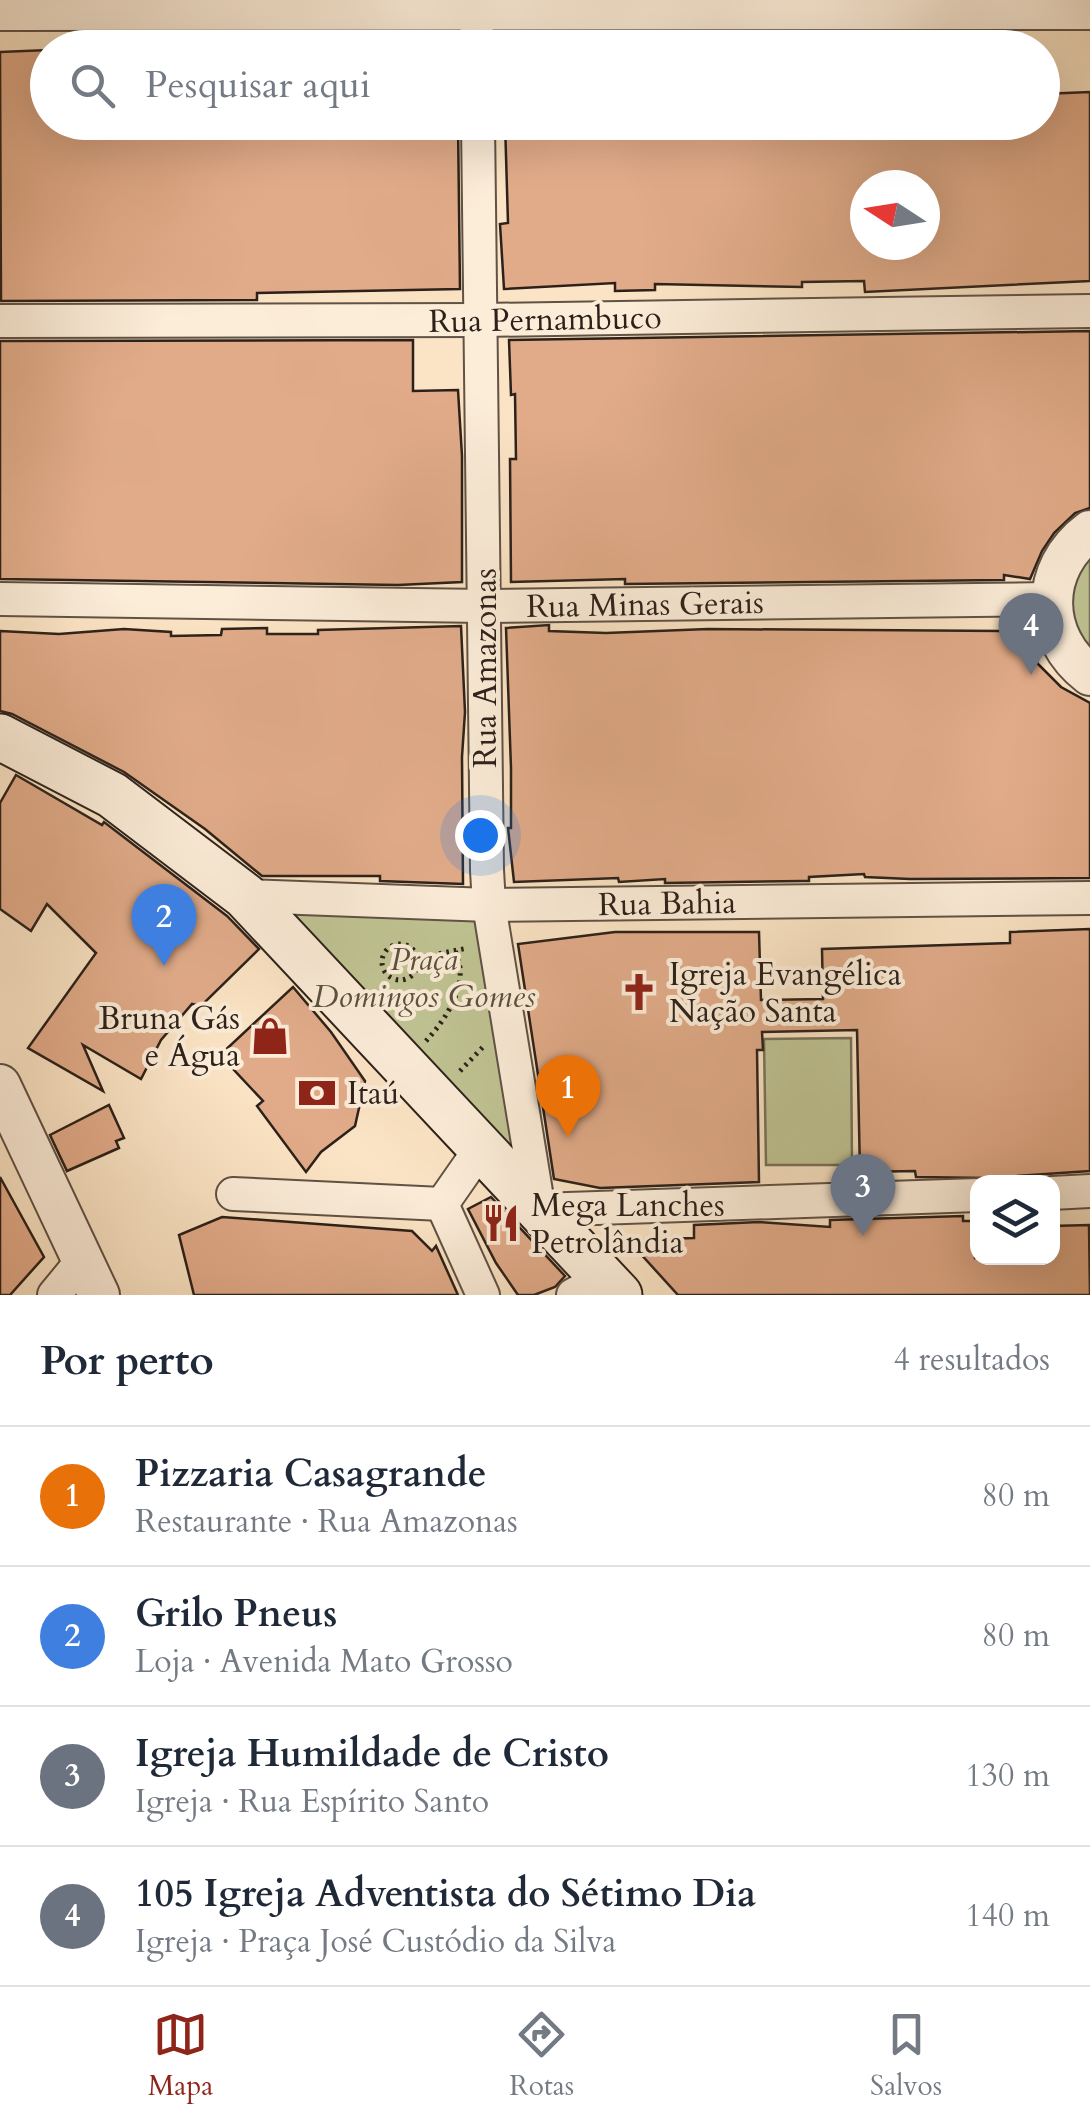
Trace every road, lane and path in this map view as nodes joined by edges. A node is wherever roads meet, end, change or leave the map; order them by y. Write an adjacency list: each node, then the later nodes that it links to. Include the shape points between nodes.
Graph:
1 (476, 7): 2 (street); 3 (street)
2 (1090, 13)
3 (0, 14)
4 (478, 140): 6 (street, Rua Amazonas)
5 (1090, 311): 6 (street, Rua Pernambuco)
6 (483, 320): 7 (street, Rua Pernambuco); 11 (street, Rua Amazonas)
7 (0, 322)
8 (1090, 531): 10 (street, via 1055,574)
9 (0, 599): 11 (street, Rua Minas Gerais)
10 (1050, 599): 11 (street, Rua Minas Gerais); 12 (street, via 1056,634)
11 (485, 606): 16 (street, Rua Amazonas)
12 (1090, 675)
13 (0, 738): 14 (main road, via 112,795)
14 (245, 896): 16 (street, Rua Bahia); 24 (main road)
15 (1090, 898): 16 (street, Rua Bahia)
16 (489, 905): 30 (street, Rua Amazonas)
17 (483, 945): 18 (path)
18 (456, 950): 19 (path); 21 (path, via 462,964 452,1002)
19 (417, 958): 19 (path, via 414,974 404,980 384,970 385,952 394,945 406,946)
20 (489, 1039): 22 (path)
21 (423, 1044)
22 (457, 1073)
23 (0, 1085): 31 (street)
24 (481, 1148): 29 (street); 30 (main road)
25 (1090, 1192): 26 (street)
26 (1060, 1193)
27 (233, 1194): 29 (street)
28 (970, 1195): 30 (street)
29 (442, 1204): 34 (street)
30 (539, 1210): 32 (main road)
31 (90, 1279): 33 (street)
32 (598, 1289)
33 (54, 1295)
34 (483, 1295)

